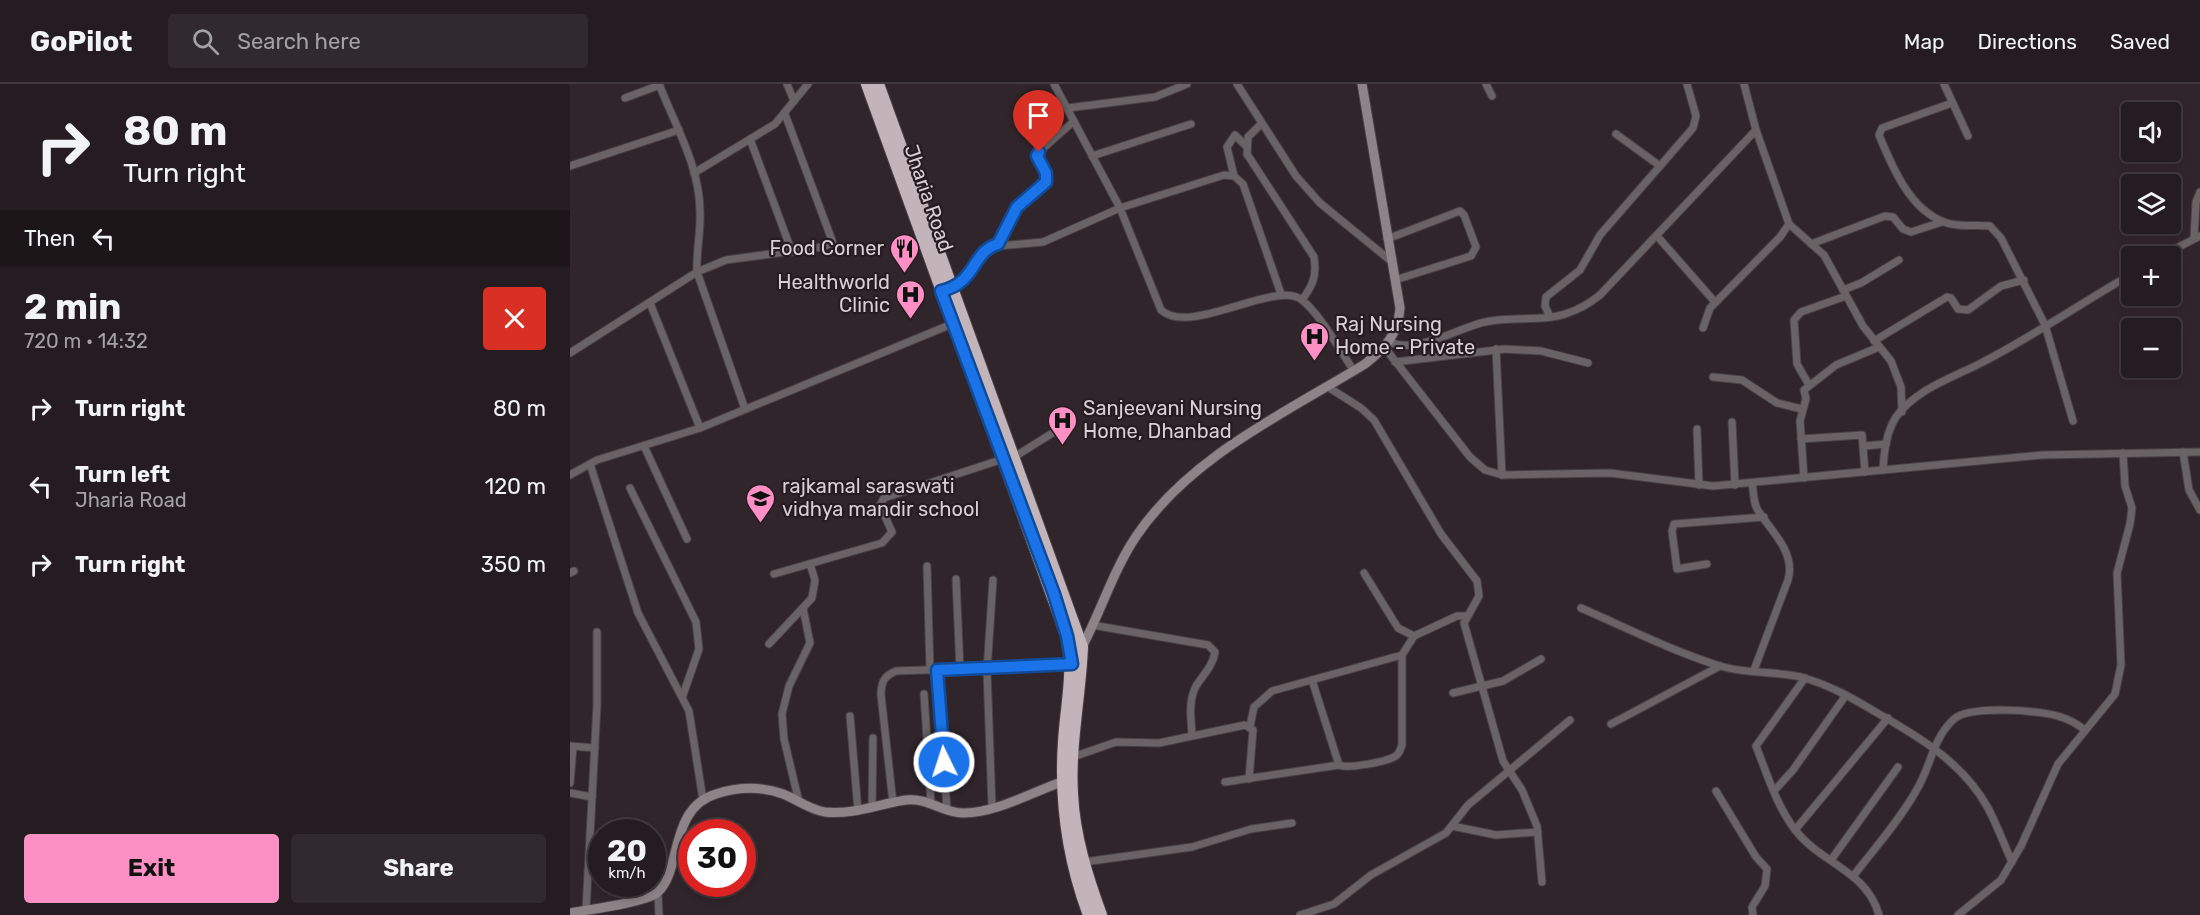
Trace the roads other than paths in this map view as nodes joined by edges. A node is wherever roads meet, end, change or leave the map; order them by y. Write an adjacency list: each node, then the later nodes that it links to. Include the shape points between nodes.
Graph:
1 (659, 84): 15 (street); 23 (street)
2 (787, 84): 16 (street)
3 (808, 84): 16 (street)
4 (867, 84): 51 (highway, Jharia Road)
5 (878, 84): 51 (highway, Jharia Road, via 906,157)
6 (1054, 84): 18 (street)
7 (1187, 84): 18 (street, via 1155,97)
8 (1237, 84): 22 (street)
9 (1362, 84): 40 (main road)
10 (1486, 84): 14 (street)
11 (1687, 84): 31 (street, via 1696,116 1693,128)
12 (1744, 84): 24 (street)
13 (1944, 84): 17 (street)
14 (1492, 96)
15 (625, 98)
16 (794, 101): 19 (street)
17 (1952, 103): 26 (street); 36 (street, via 1879,132 1907,192)
18 (1068, 108): 20 (street)
19 (784, 114): 27 (street); 44 (street, via 833,243)
20 (1074, 121): 29 (street); 41 (street, via 1039,152 1046,182 1017,207)
21 (1191, 124): 29 (street)
22 (1262, 124): 28 (street); 46 (street, via 1296,176 1320,203)
23 (679, 130): 30 (street); 32 (street)
24 (1756, 130): 37 (street); 38 (street)
25 (1616, 134): 31 (street)
26 (1968, 136)
27 (750, 139): 32 (street); 44 (street)
28 (1245, 146): 33 (street, via 1235,135 1227,147); 54 (street, via 1314,257 1316,274)
29 (1092, 156): 35 (street)
30 (570, 166)
31 (1660, 166): 57 (street, via 1600,235 1580,270 1546,297)
32 (694, 173): 47 (street, via 700,211)
33 (1234, 176): 35 (street, via 1224,175); 53 (street, via 1249,198 1265,256)
34 (2200, 192): 39 (street, via 2196,202)
35 (1120, 208): 41 (street, via 1043,242); 53 (street, via 1161,310 1169,317 1243,306)
36 (1942, 222): 42 (street, via 1911,232 1893,217 1885,216); 49 (street, via 1965,227 1990,226)
37 (1789, 224): 42 (street); 55 (street)
38 (1657, 236): 55 (street); 57 (street, via 1600,295 1567,314)
39 (2197, 237): 43 (street)
40 (1388, 239): 46 (main road); 48 (street, via 1460,211 1476,247 1471,256)
41 (998, 244): 51 (street, via 987,247 964,280)
42 (1811, 244): 52 (street, via 1828,262)
43 (2180, 246)
44 (792, 252): 47 (street, via 726,260)
45 (1899, 260): 52 (street)
46 (1391, 261): 48 (main road)
47 (697, 272): 56 (street); 71 (street)
48 (1395, 280): 62 (main road, via 1399,320)
49 (2024, 280): 59 (street); 61 (street, via 2001,286 1968,310 1958,309 1947,297)
50 (2121, 280): 59 (street)
51 (946, 290): 58 (highway, Jharia Road); 86 (highway, Jharia Road)
52 (1844, 293): 61 (street); 69 (street, via 1801,312 1794,320 1795,353 1800,372)
53 (1281, 294): 54 (street)
54 (1302, 300): 67 (street)
55 (1715, 302): 60 (street, via 1705,314)
56 (650, 303): 64 (street); 77 (street)
57 (1550, 317): 62 (street, via 1485,322 1407,347)
58 (952, 324): 71 (street); 86 (highway, Jharia Road)
59 (2045, 324): 73 (street, via 1981,363 1936,384); 75 (street)
60 (1702, 328)
61 (1876, 344): 69 (street); 73 (street, via 1897,374)
62 (1387, 345): 65 (street); 67 (main road)
63 (1496, 349): 65 (street); 66 (street, via 1525,349); 91 (street)
64 (570, 353)
65 (1395, 362): 91 (street, via 1470,457 1485,470)
66 (1588, 363)
67 (1354, 371): 70 (main road)
68 (1713, 377): 72 (street, via 1742,380 1777,403)
69 (1809, 385): 72 (street, via 1804,390)
70 (1328, 387): 109 (street, via 1374,420 1441,534 1477,581 1479,596); 110 (main road, via 1227,449 1172,492 1135,538)
71 (745, 409): 77 (street)
72 (1802, 409): 79 (street)
73 (1902, 412): 80 (street)
74 (1732, 422): 95 (street)
75 (2073, 422)
76 (1067, 424): 86 (street)
77 (700, 428): 81 (street)
78 (1697, 429): 94 (street)
79 (1801, 439): 82 (street, via 1861,434); 92 (street)
80 (1886, 444): 82 (street); 88 (street)
81 (644, 446): 87 (street); 99 (street)
82 (1864, 446): 89 (street)
83 (2183, 452): 84 (street); 85 (street); 97 (street, via 2189,490)
84 (2200, 452)
85 (2123, 453): 88 (street, via 2042,455); 135 (street, via 2125,486 2132,508 2117,573 2120,679 2106,708)
86 (1008, 458): 100 (street, via 887,496 880,505 892,532 887,540); 114 (highway, Jharia Road); 117 (highway, Jharia Road, via 1054,594)
87 (590, 464): 90 (street); 128 (street, via 638,613)
88 (1882, 470): 89 (street)
89 (1865, 472): 92 (street)
90 (570, 475)
91 (1502, 475): 94 (street, via 1610,473)
92 (1804, 478): 93 (street)
93 (1752, 483): 95 (street); 98 (street, via 1757,509)
94 (1699, 485): 95 (street)
95 (1736, 485)
96 (630, 488): 128 (street, via 696,622 699,649)
97 (2200, 510)
98 (1764, 517): 101 (street, via 1674,524 1671,531 1677,569); 122 (street, via 1787,556 1790,572)
99 (687, 539)
100 (810, 564): 104 (street); 107 (street, via 815,592)
101 (1707, 564)
102 (927, 566): 119 (street)
103 (1365, 573): 112 (street, via 1398,628)
104 (774, 574)
105 (956, 579): 120 (street)
106 (993, 580): 121 (street)
107 (803, 608): 113 (street); 154 (street, via 810,643 789,686 782,714)
108 (1581, 608): 118 (street)
109 (1466, 616): 112 (street, via 1457,616); 125 (street, via 1464,623)
110 (1092, 625): 114 (main road); 136 (street, via 1208,645 1215,652 1192,698)
111 (597, 632): 140 (street)
112 (1414, 636): 115 (street)
113 (769, 644)
114 (1082, 647): 117 (main road); 141 (highway)
115 (1402, 655): 124 (street); 142 (street, via 1399,754 1390,759)
116 (1541, 659): 125 (street, via 1503,681)
117 (1072, 664): 121 (street); 146 (highway, Jharia Road, via 1065,717)
118 (1720, 666): 122 (street); 133 (street)
119 (934, 670): 120 (street); 155 (street, via 896,671 883,681 881,695); 159 (street)
120 (960, 670): 121 (street)
121 (987, 670): 157 (street)
122 (1754, 670): 123 (street)
123 (1805, 678): 129 (street); 150 (street, via 1757,742)
124 (1312, 680): 134 (street, via 1266,695 1254,707); 142 (street)
125 (1480, 687): 126 (street); 144 (street)
126 (1453, 693)
127 (924, 694): 156 (street)
128 (683, 695): 153 (street, via 694,730)
129 (1846, 695): 131 (street); 150 (street)
130 (850, 716): 160 (street)
131 (1888, 718): 139 (street); 163 (street)
132 (1570, 720): 144 (street)
133 (1611, 724)
134 (1250, 726): 136 (street); 145 (street, via 1254,738)
135 (2085, 730): 139 (street, via 2047,713 1970,712 1956,718); 167 (street, via 2058,764)
136 (1192, 734): 141 (street, via 1159,743 1116,742)
137 (873, 738): 158 (street)
138 (571, 746): 140 (street); 148 (street)
139 (1933, 747): 167 (street, via 1954,765 1988,807); 168 (street, via 1915,794)
140 (595, 748): 152 (street)
141 (1073, 757): 146 (highway)
142 (1340, 765): 145 (street)
143 (1898, 767): 165 (street)
144 (1508, 770): 162 (street, via 1468,805); 164 (street, via 1522,790)
145 (1249, 779): 147 (street)
146 (1067, 780): 157 (main road); 166 (highway); 176 (highway, via 1070,851)
147 (1225, 782)
148 (570, 783)
149 (1716, 790): 179 (street, via 1767,869 1765,886 1752,907)
150 (1774, 791): 163 (street)
151 (570, 793): 152 (street)
152 (592, 797): 173 (street)
153 (703, 800): 154 (main road, via 726,791 750,788 765,789); 169 (main road, via 681,831)
154 (799, 802): 160 (main road, via 822,812)
155 (893, 803): 156 (main road, via 919,799); 158 (main road)
156 (931, 803): 159 (main road)
157 (992, 807): 159 (main road, via 960,813)
158 (872, 808): 160 (main road)
159 (947, 808)
160 (858, 811)
161 (1292, 823): 166 (street, via 1251,829 1192,847)
162 (1452, 826): 164 (street, via 1496,835); 178 (street, via 1371,875 1334,904)
163 (1795, 830): 165 (street)
164 (1538, 832): 170 (street)
165 (1831, 860): 168 (street)
166 (1083, 862): 177 (highway)
167 (2012, 862): 181 (street, via 2001,880)
168 (1854, 875): 180 (street, via 1869,890)
169 (666, 880)
170 (1542, 882)
171 (641, 897): 173 (main road)
172 (658, 897): 175 (street)
173 (586, 910): 174 (main road)
174 (570, 914)
175 (659, 915)
176 (1089, 915)
177 (1101, 915)
178 (1300, 915)
179 (1753, 915)
180 (1879, 915)
181 (1958, 915)

